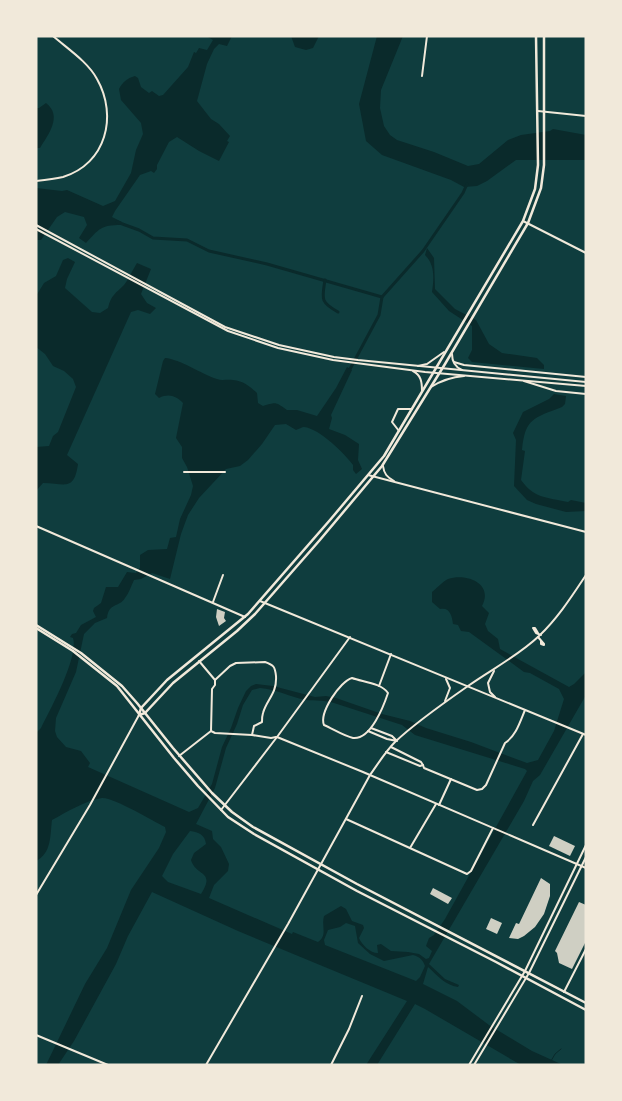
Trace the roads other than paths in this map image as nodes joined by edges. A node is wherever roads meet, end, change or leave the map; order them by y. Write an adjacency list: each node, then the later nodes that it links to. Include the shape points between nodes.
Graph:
1 (53, 36): 9 (street, via 97,78 104,93 108,123 102,145 86,165 64,176)
2 (427, 36): 5 (street)
3 (536, 36): 6 (main road)
4 (544, 36): 7 (main road)
5 (422, 76)
6 (538, 112): 7 (street); 10 (main road, via 535,188)
7 (543, 112): 8 (street); 11 (main road, via 544,165)
8 (586, 116)
9 (36, 181)
10 (523, 221): 11 (street); 17 (main road)
11 (528, 223): 15 (street); 18 (main road)
12 (36, 225): 14 (street)
13 (36, 229): 14 (street)
14 (55, 238): 16 (street)
15 (586, 253)
16 (146, 287): 20 (street, via 226,327 279,345 358,360); 23 (street, via 228,331 278,348 350,363)
17 (446, 350): 20 (street, via 427,364); 21 (main road)
18 (452, 353): 19 (street); 22 (main road)
19 (453, 362): 24 (street, via 457,368); 28 (street)
20 (416, 366): 21 (street)
21 (435, 368): 22 (street); 25 (main road)
22 (442, 369): 24 (street); 26 (main road)
23 (410, 370): 25 (street); 33 (street, via 422,380)
24 (466, 371): 30 (street)
25 (432, 372): 26 (street); 33 (main road)
26 (440, 373): 27 (street); 31 (main road)
27 (470, 376): 29 (street); 31 (street, via 451,378)
28 (586, 377)
29 (522, 380): 32 (street); 34 (street, via 556,391)
30 (586, 382)
31 (432, 386): 37 (main road)
32 (586, 386)
33 (422, 391): 35 (main road)
34 (586, 394)
35 (412, 409): 36 (main road); 36 (street, via 398,409 392,422)
36 (399, 431): 40 (main road)
37 (383, 464): 41 (main road); 42 (street, via 388,478)
38 (184, 472): 39 (street)
39 (225, 472)
40 (368, 475): 41 (street); 47 (main road)
41 (373, 477): 42 (street); 49 (main road)
42 (398, 483): 44 (street)
43 (36, 526): 48 (street)
44 (586, 532)
45 (224, 575): 48 (street)
46 (586, 575): 53 (street, via 567,604)
47 (260, 601): 49 (street); 50 (main road)
48 (213, 602): 50 (street)
49 (265, 603): 52 (street); 57 (main road, via 237,631)
50 (245, 617): 65 (main road, via 174,674)
51 (36, 627): 56 (main road)
52 (350, 637): 55 (street); 74 (street)
53 (538, 637): 54 (street); 58 (street)
54 (540, 642)
55 (391, 654): 59 (street); 61 (street)
56 (80, 655): 65 (main road, via 122,686); 68 (main road, via 117,686)
57 (199, 661): 60 (street); 67 (main road)
58 (495, 669): 62 (street); 63 (street, via 488,678 488,684)
59 (444, 677): 62 (street); 64 (street, via 450,688)
60 (215, 680): 70 (street); 72 (street, via 236,663 265,662 276,668 277,684 263,712 262,722 254,726)
61 (379, 686): 69 (street, via 388,693); 71 (street, via 348,679 323,715 324,725 354,738)
62 (467, 686): 63 (street); 64 (street)
63 (497, 699): 66 (street)
64 (445, 702): 75 (street)
65 (141, 708): 67 (main road); 68 (main road)
66 (525, 710): 73 (street); 81 (street, via 482,789)
67 (145, 713): 68 (main road); 78 (main road)
68 (139, 715): 84 (main road); 96 (street)
69 (371, 728): 71 (street); 75 (street)
70 (211, 730): 72 (street); 78 (street)
71 (368, 731): 75 (street, via 387,740)
72 (252, 735): 74 (street)
73 (584, 735): 86 (street)
74 (277, 737): 80 (street); 83 (street)
75 (396, 740): 76 (street)
76 (390, 747): 77 (street); 79 (street)
77 (386, 752): 79 (street); 80 (street)
78 (179, 756): 83 (main road)
79 (423, 765): 81 (street)
80 (370, 775): 82 (street); 85 (street)
81 (451, 779): 82 (street)
82 (437, 804): 87 (street); 89 (street)
83 (225, 805): 84 (street); 91 (main road, via 253,827)
84 (221, 810): 95 (main road, via 254,834)
85 (346, 819): 89 (street); 91 (street)
86 (533, 825)
87 (493, 828): 89 (street, via 467,874); 92 (street)
88 (586, 845): 92 (street)
89 (410, 848)
90 (586, 856): 93 (street)
91 (321, 864): 95 (street); 98 (main road)
92 (577, 864): 93 (street); 98 (street)
93 (581, 866): 94 (street); 98 (street)
94 (586, 868)
95 (318, 870): 99 (main road); 106 (street)
96 (36, 895)
97 (586, 948): 100 (street)
98 (527, 972): 99 (street); 100 (main road)
99 (524, 977): 103 (main road); 108 (street); 109 (street)
100 (564, 992): 102 (main road)
101 (362, 996): 107 (street)
102 (586, 1003)
103 (586, 1010)
104 (36, 1035): 105 (street)
105 (108, 1065)
106 (206, 1065)
107 (332, 1065)
108 (469, 1065)
109 (474, 1065)

